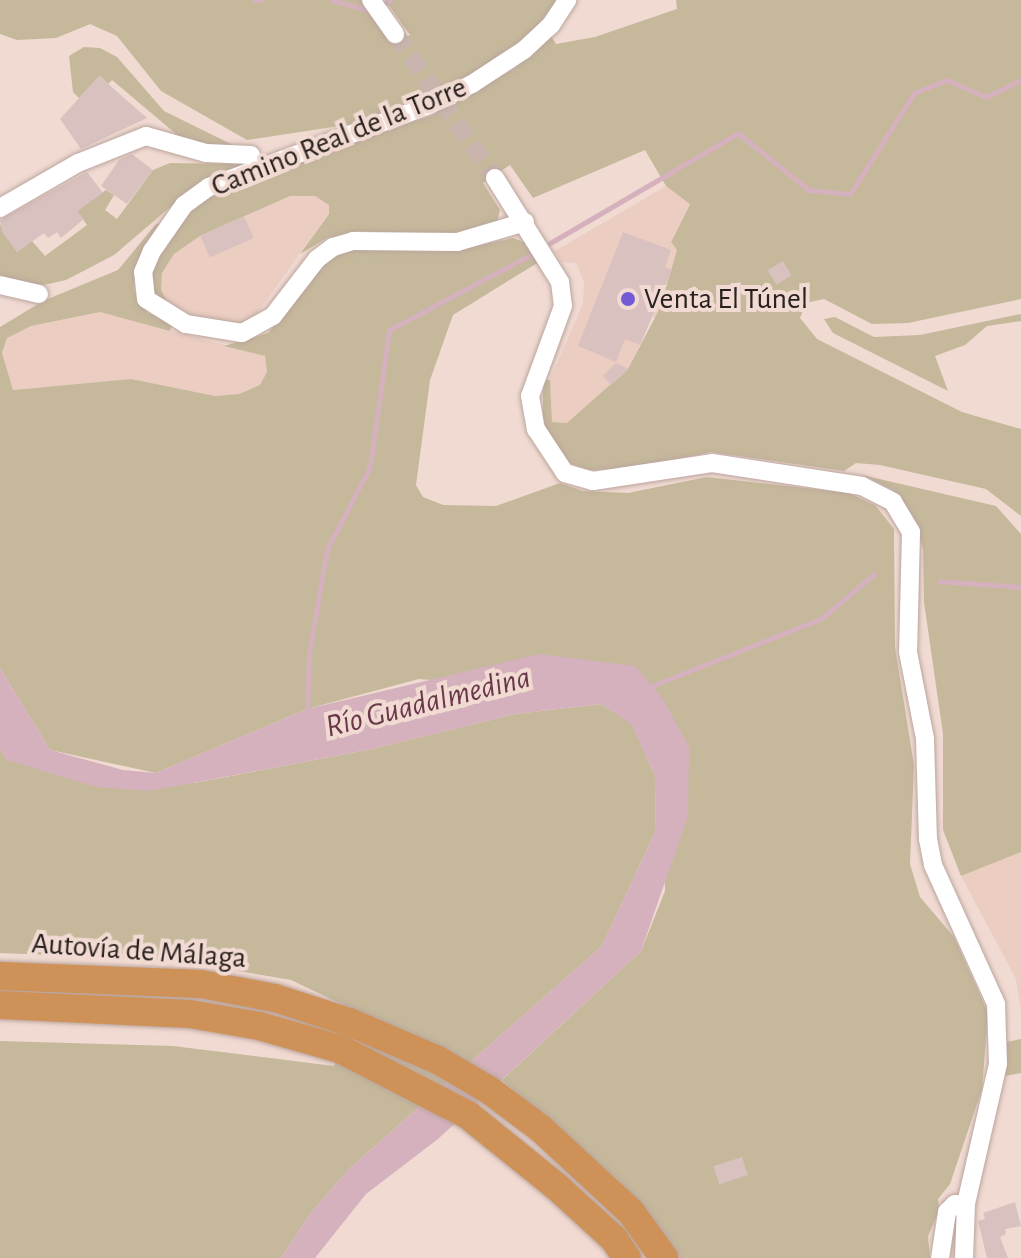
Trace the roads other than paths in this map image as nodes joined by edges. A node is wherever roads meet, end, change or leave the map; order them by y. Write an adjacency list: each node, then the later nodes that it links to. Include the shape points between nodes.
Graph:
1 (371, 0): 3 (street)
2 (567, 0): 7 (street, Camino Real de la Torre, via 551,25 524,50 472,84 209,187 184,205 152,251 143,272 146,299 186,324 242,333 273,316 317,259 333,247 353,241 457,242)
3 (395, 34)
4 (251, 155): 6 (street, via 206,153 146,136 78,163)
5 (495, 178): 7 (street)
6 (0, 208)
7 (525, 222): 12 (street, via 560,282 563,306 530,396 536,429 565,473 593,481 712,463 862,486 893,502 911,532 908,652 925,739 928,839 933,865 996,1004 998,1064)
8 (0, 285): 9 (street)
9 (39, 294)
10 (0, 976): 14 (highway, Autovía de Málaga, via 201,984 275,998 349,1022 438,1060 489,1090 631,1212)
11 (0, 1005): 13 (highway, Autovía de Málaga, via 190,1014 340,1049 468,1115 557,1187 614,1239)
12 (966, 1204): 15 (street, via 955,1204 947,1212); 16 (street)
13 (627, 1258)
14 (664, 1258)
15 (940, 1258)
16 (964, 1258)

